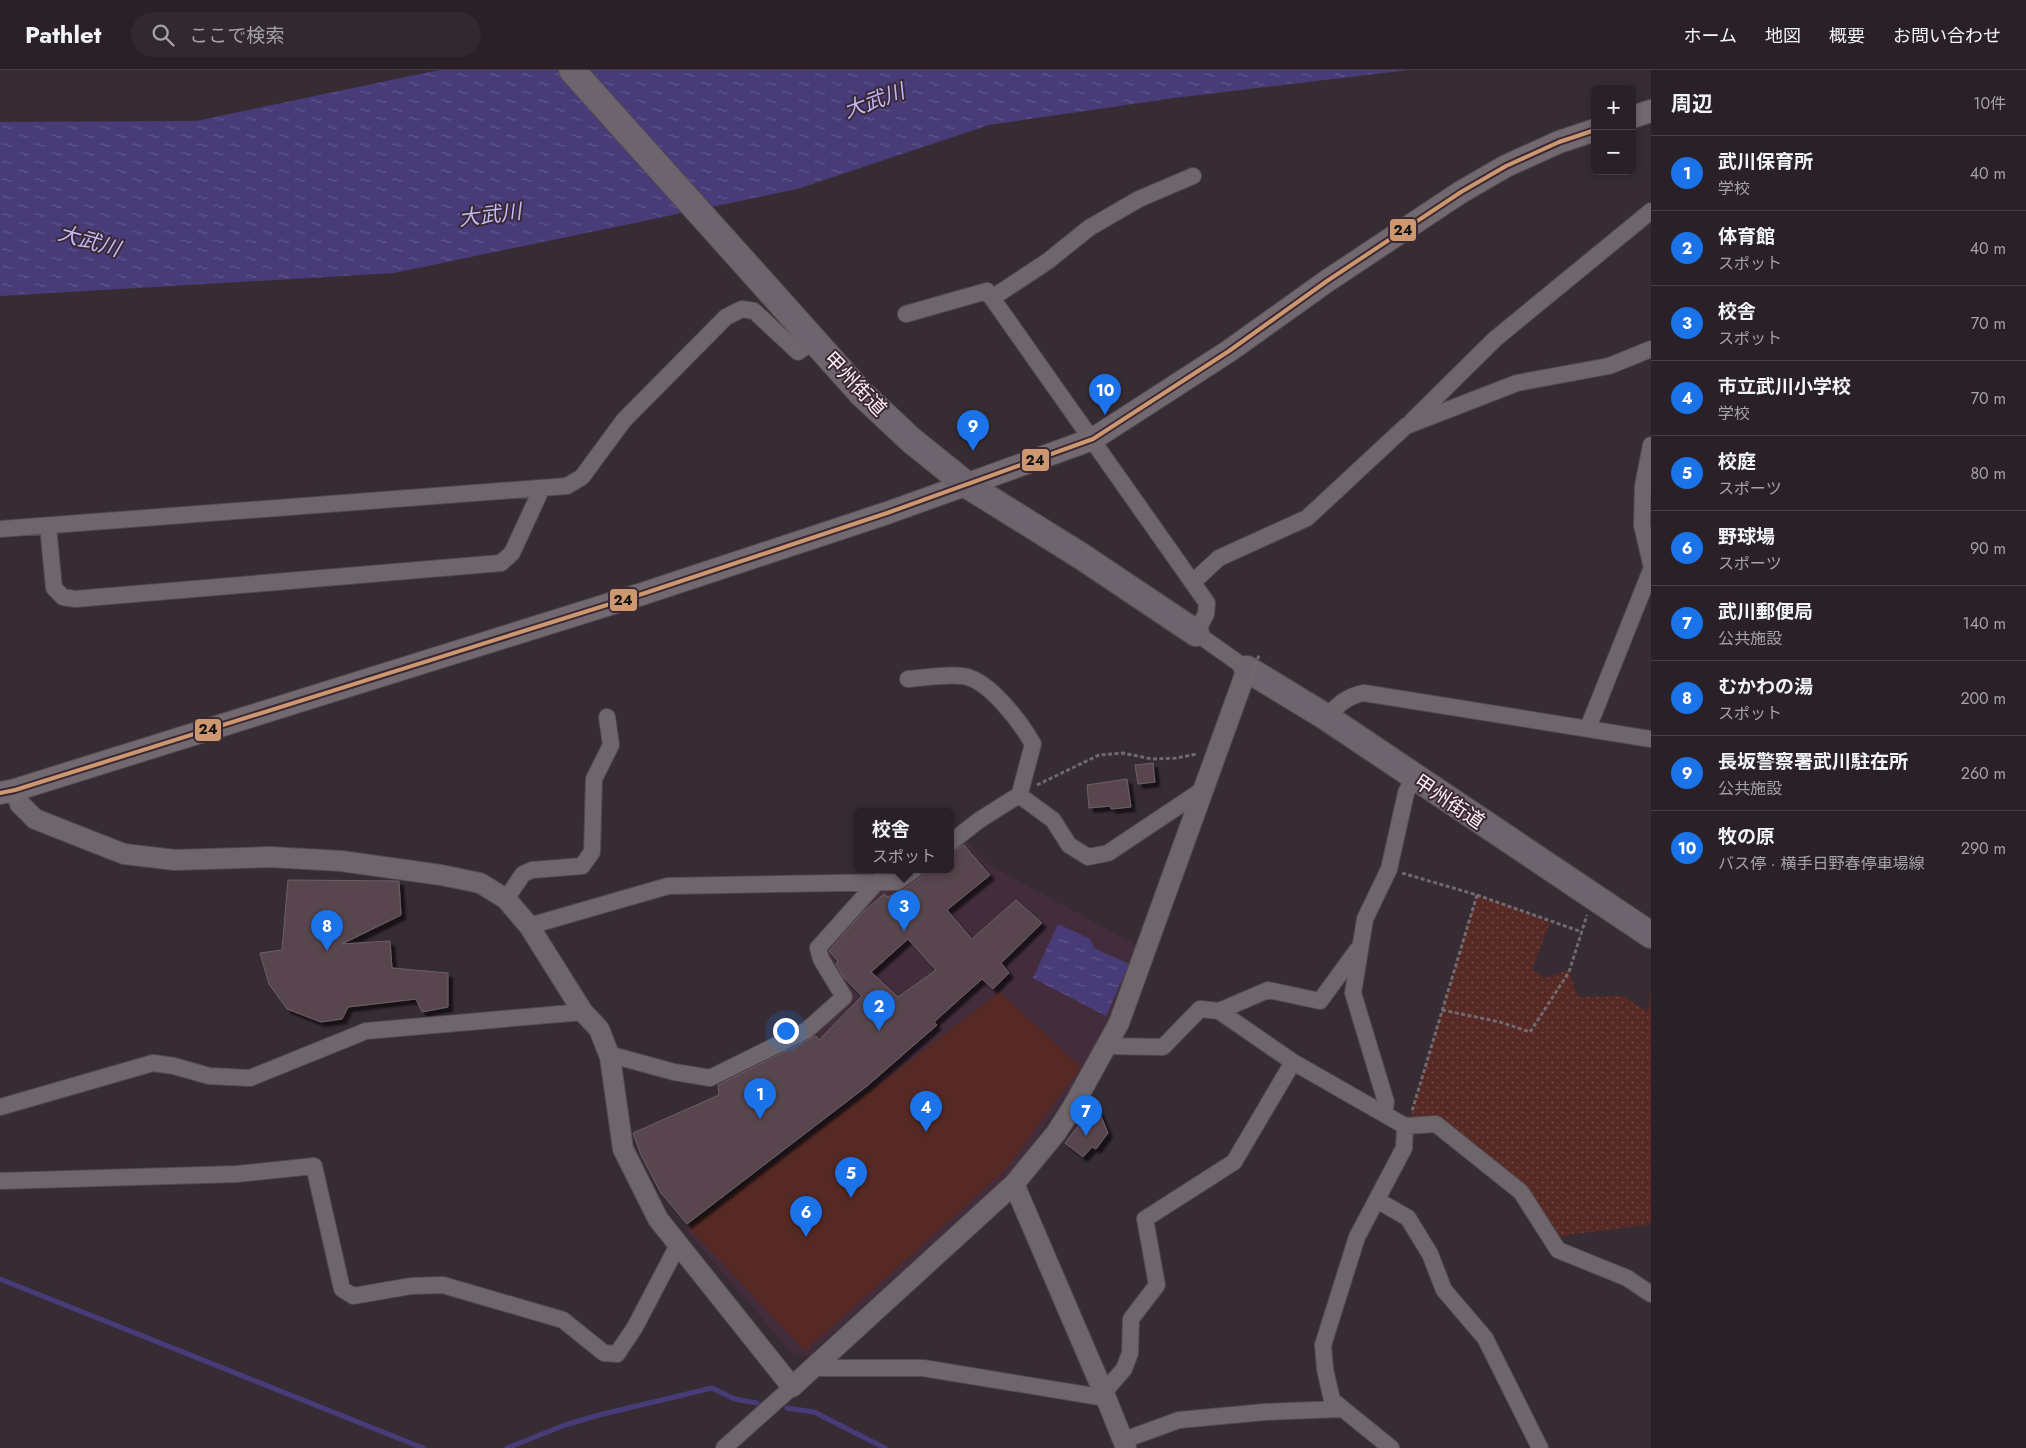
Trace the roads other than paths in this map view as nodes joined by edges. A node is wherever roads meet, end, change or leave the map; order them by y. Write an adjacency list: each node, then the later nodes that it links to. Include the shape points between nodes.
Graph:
1 (572, 70): 9 (highway, 甲州街道)
2 (1651, 111): 3 (main road)
3 (1636, 116)
4 (1591, 131): 12 (main road, via 1506,166 1460,192 1229,351)
5 (1193, 176): 7 (street, via 1139,199 1089,228 1048,261)
6 (1651, 211): 11 (street, via 1495,339)
7 (992, 298): 8 (street, via 987,290); 12 (street)
8 (906, 314)
9 (814, 340): 14 (highway, 甲州街道, via 868,400 911,440); 15 (street, via 798,352 754,311 742,309 726,317 624,420 582,478 567,486)
10 (1651, 349): 11 (street, via 1609,366 1517,383)
11 (1406, 426): 20 (street, via 1307,518 1218,558)
12 (1093, 439): 14 (main road); 20 (street)
13 (1651, 445): 18 (street, via 1643,486 1642,525)
14 (967, 484): 21 (highway, 甲州街道); 30 (main road, via 642,594)
15 (542, 488): 16 (street); 16 (street, via 512,552 501,563 75,599 63,597 54,588)
16 (48, 526): 17 (street)
17 (0, 529)
18 (1651, 564)
19 (1651, 570): 26 (street)
20 (1193, 582): 21 (street, via 1207,603 1206,614)
21 (1196, 632): 22 (street)
22 (1251, 671): 25 (highway, 甲州街道); 29 (street, via 1215,754)
23 (908, 679): 31 (street, via 963,675 980,682 1021,723 1033,744)
24 (607, 717): 35 (street, via 610,745 594,779 592,852 582,866 532,870 523,874)
25 (1326, 717): 26 (street, via 1343,700 1364,693); 28 (highway, 甲州街道)
26 (1588, 728): 27 (street)
27 (1651, 739)
28 (1413, 778): 37 (highway, 甲州街道); 38 (street, via 1406,792 1389,869 1365,919)
29 (1204, 789): 32 (street, via 1108,854 1088,857 1069,845 1053,820 1019,795 978,820); 41 (street, via 1119,1023)
30 (7, 792): 35 (street, via 35,819 124,854 175,860 270,857 341,861 480,883)
31 (1020, 793)
32 (954, 840)
33 (910, 873): 34 (street, via 897,882)
34 (877, 882): 36 (street, via 668,886); 42 (street, via 818,948 821,959 844,997 807,1030 710,1078)
35 (506, 899): 36 (street)
36 (529, 926): 40 (street)
37 (1651, 935)
38 (1359, 947): 39 (street, via 1320,1001 1268,990); 45 (street, via 1352,993 1386,1102)
39 (1219, 1011): 41 (street, via 1200,1009 1163,1047); 43 (street)
40 (583, 1012): 42 (street, via 599,1029); 44 (street, via 366,1031 250,1078 209,1076 153,1063)
41 (1107, 1046): 48 (street, via 1056,1133)
42 (608, 1054): 50 (street, via 623,1149 658,1219)
43 (1293, 1062): 45 (street); 54 (street, via 1234,1162 1145,1219 1157,1285 1130,1319 1130,1353 1124,1369)
44 (0, 1107)
45 (1384, 1114): 46 (street)
46 (1405, 1126): 49 (street, via 1404,1148); 51 (street, via 1436,1124 1521,1192 1558,1250 1627,1278)
47 (0, 1181): 50 (street, via 238,1174 314,1166 342,1289 353,1296 411,1286 443,1285 563,1320 604,1353 617,1354 636,1328)
48 (1014, 1184): 52 (street); 54 (street)
49 (1377, 1200): 55 (street, via 1357,1237 1322,1345 1332,1400); 59 (street, via 1408,1218 1430,1254 1444,1290 1485,1338)
50 (678, 1245): 53 (street)
51 (1651, 1294)
52 (816, 1368): 53 (street); 54 (street, via 923,1368)
53 (792, 1387): 57 (street)
54 (1105, 1395): 56 (street)
55 (1341, 1409): 56 (street, via 1179,1420); 58 (street)
56 (1125, 1444)
57 (724, 1448)
58 (1391, 1448)
59 (1540, 1448)

